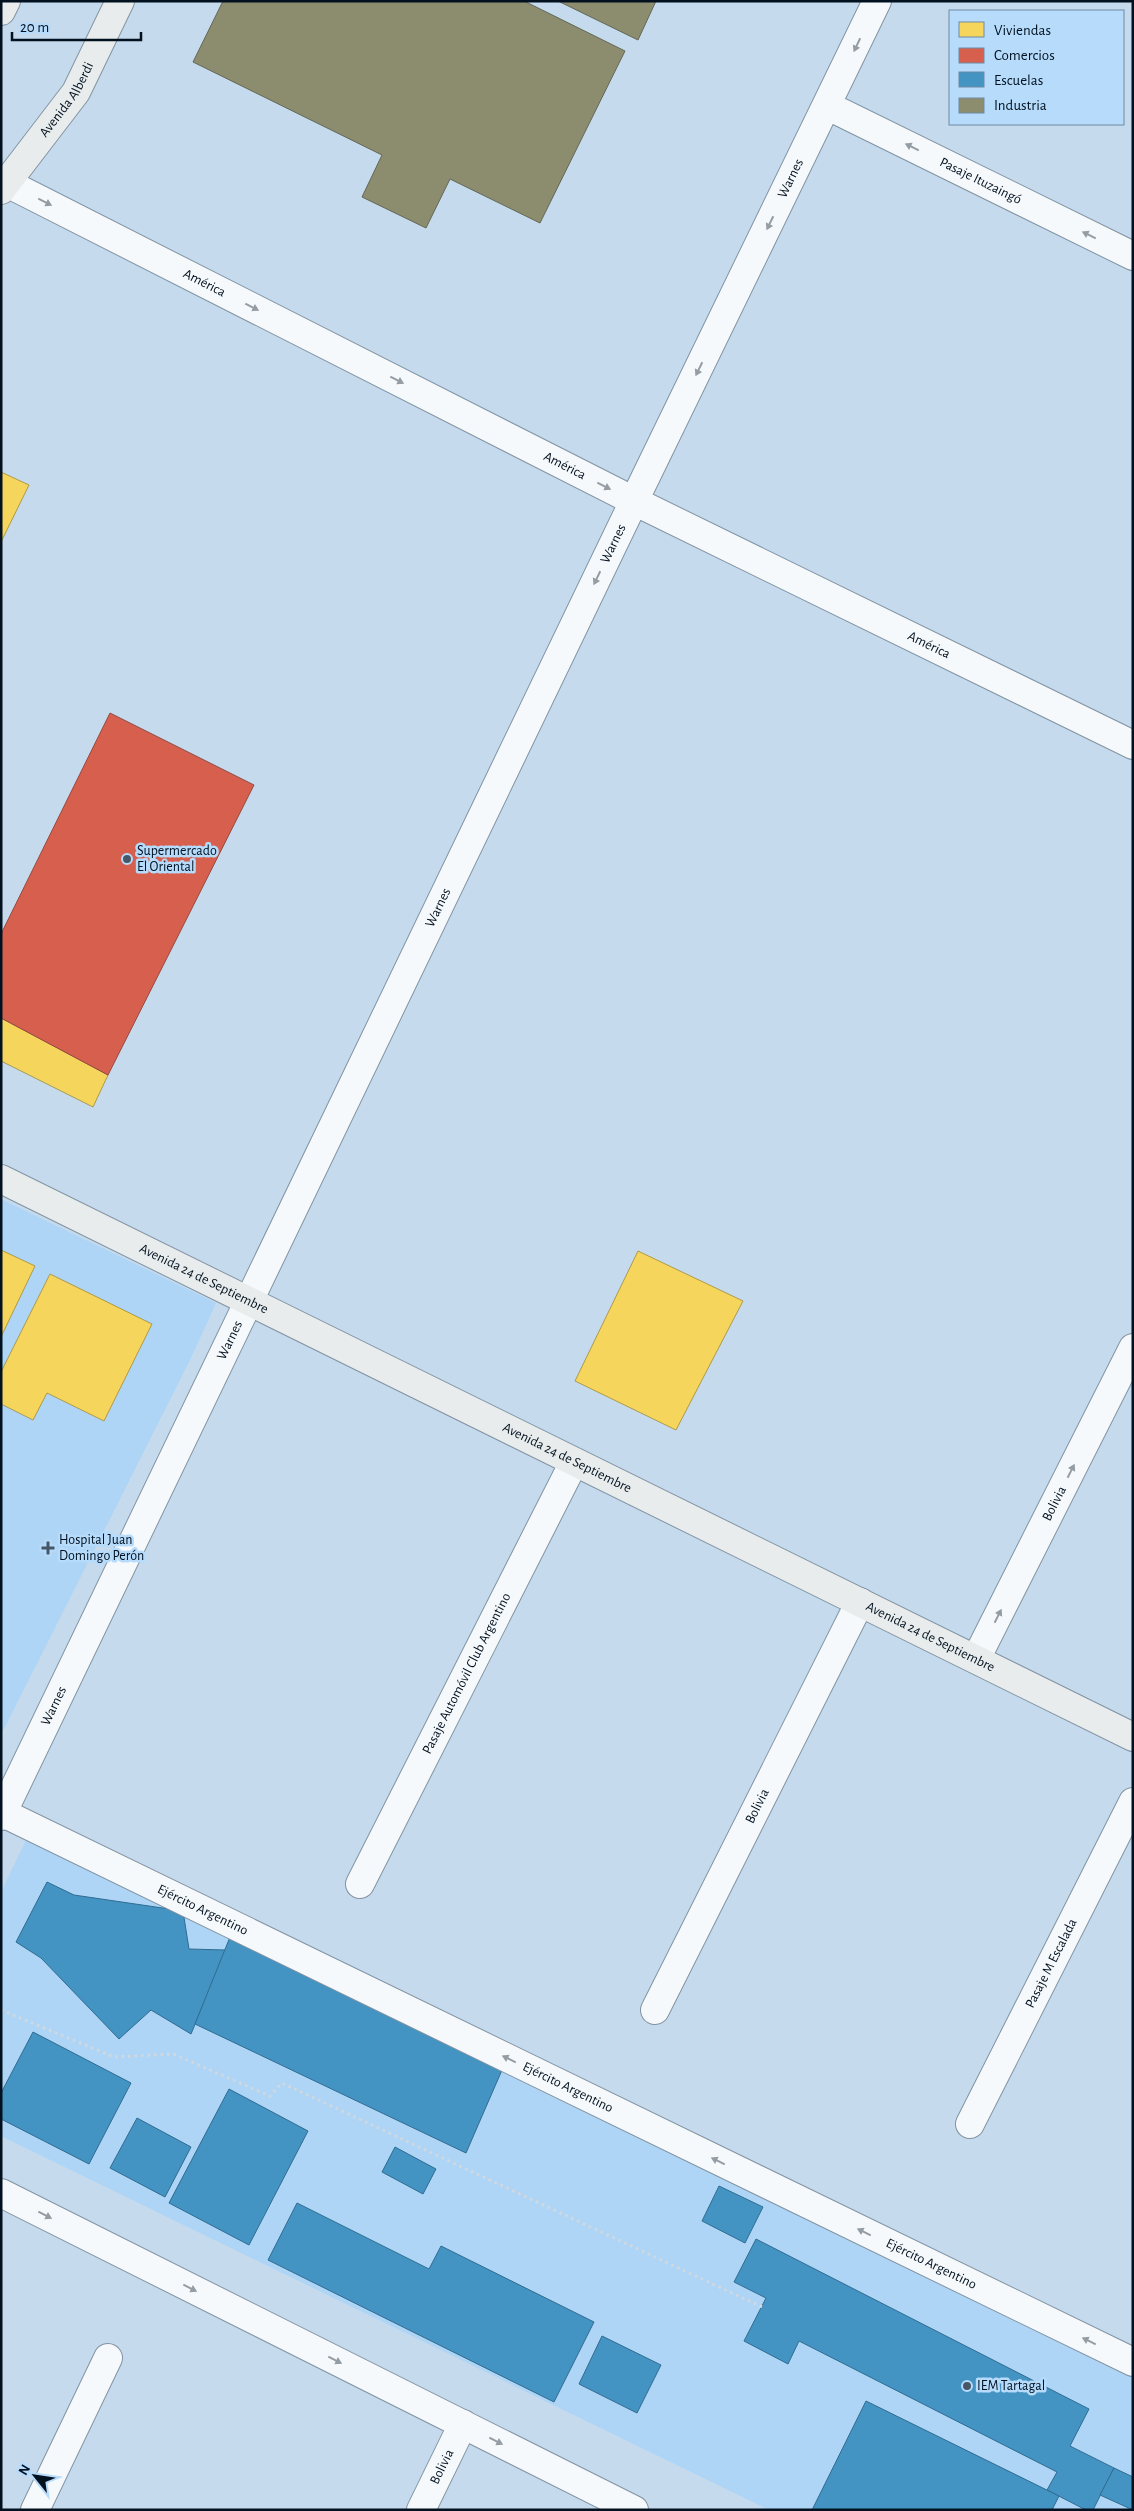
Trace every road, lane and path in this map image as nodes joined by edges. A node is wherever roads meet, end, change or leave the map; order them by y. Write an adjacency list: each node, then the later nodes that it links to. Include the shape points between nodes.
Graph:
1 (6, 1): 4 (main road)
2 (120, 1): 6 (main road, Avenida Alberdi, via 76,92)
3 (878, 1): 5 (street, Warnes, one-way to 5)
4 (1, 11)
5 (828, 106): 7 (street, Pasaje Ituzaingó, one-way to 5); 8 (street, Warnes, one-way to 8)
6 (3, 184): 8 (street, América, one-way to 8)
7 (1133, 256)
8 (634, 501): 9 (street, América); 11 (street, Warnes, one-way to 11)
9 (1133, 745)
10 (1, 1180): 11 (main road, Avenida 24 de Septiembre)
11 (249, 1302): 13 (main road, Avenida 24 de Septiembre); 18 (street, Warnes)
12 (1133, 1348): 15 (street, Bolivia, one-way to 12)
13 (574, 1462): 14 (main road, Avenida 24 de Septiembre); 19 (street, Pasaje Automóvil Club Argentino)
14 (860, 1602): 15 (main road, Avenida 24 de Septiembre); 21 (street, Bolivia)
15 (976, 1660): 16 (main road, Avenida 24 de Septiembre)
16 (1133, 1737)
17 (1133, 1802): 22 (street, Pasaje M Escalada)
18 (2, 1814): 26 (street, Ejército Argentino, one-way to 18)
19 (360, 1884)
20 (1, 2010): 24 (path, via 114,2057 173,2054 270,2096 282,2083)
21 (655, 2010)
22 (970, 2124)
23 (1, 2193): 27 (street, one-way to 27)
24 (762, 2306)
25 (108, 2358): 28 (street)
26 (1133, 2362)
27 (463, 2424): 29 (street, Bolivia); 30 (street, one-way to 30)
28 (35, 2510)
29 (421, 2510)
30 (634, 2510)

